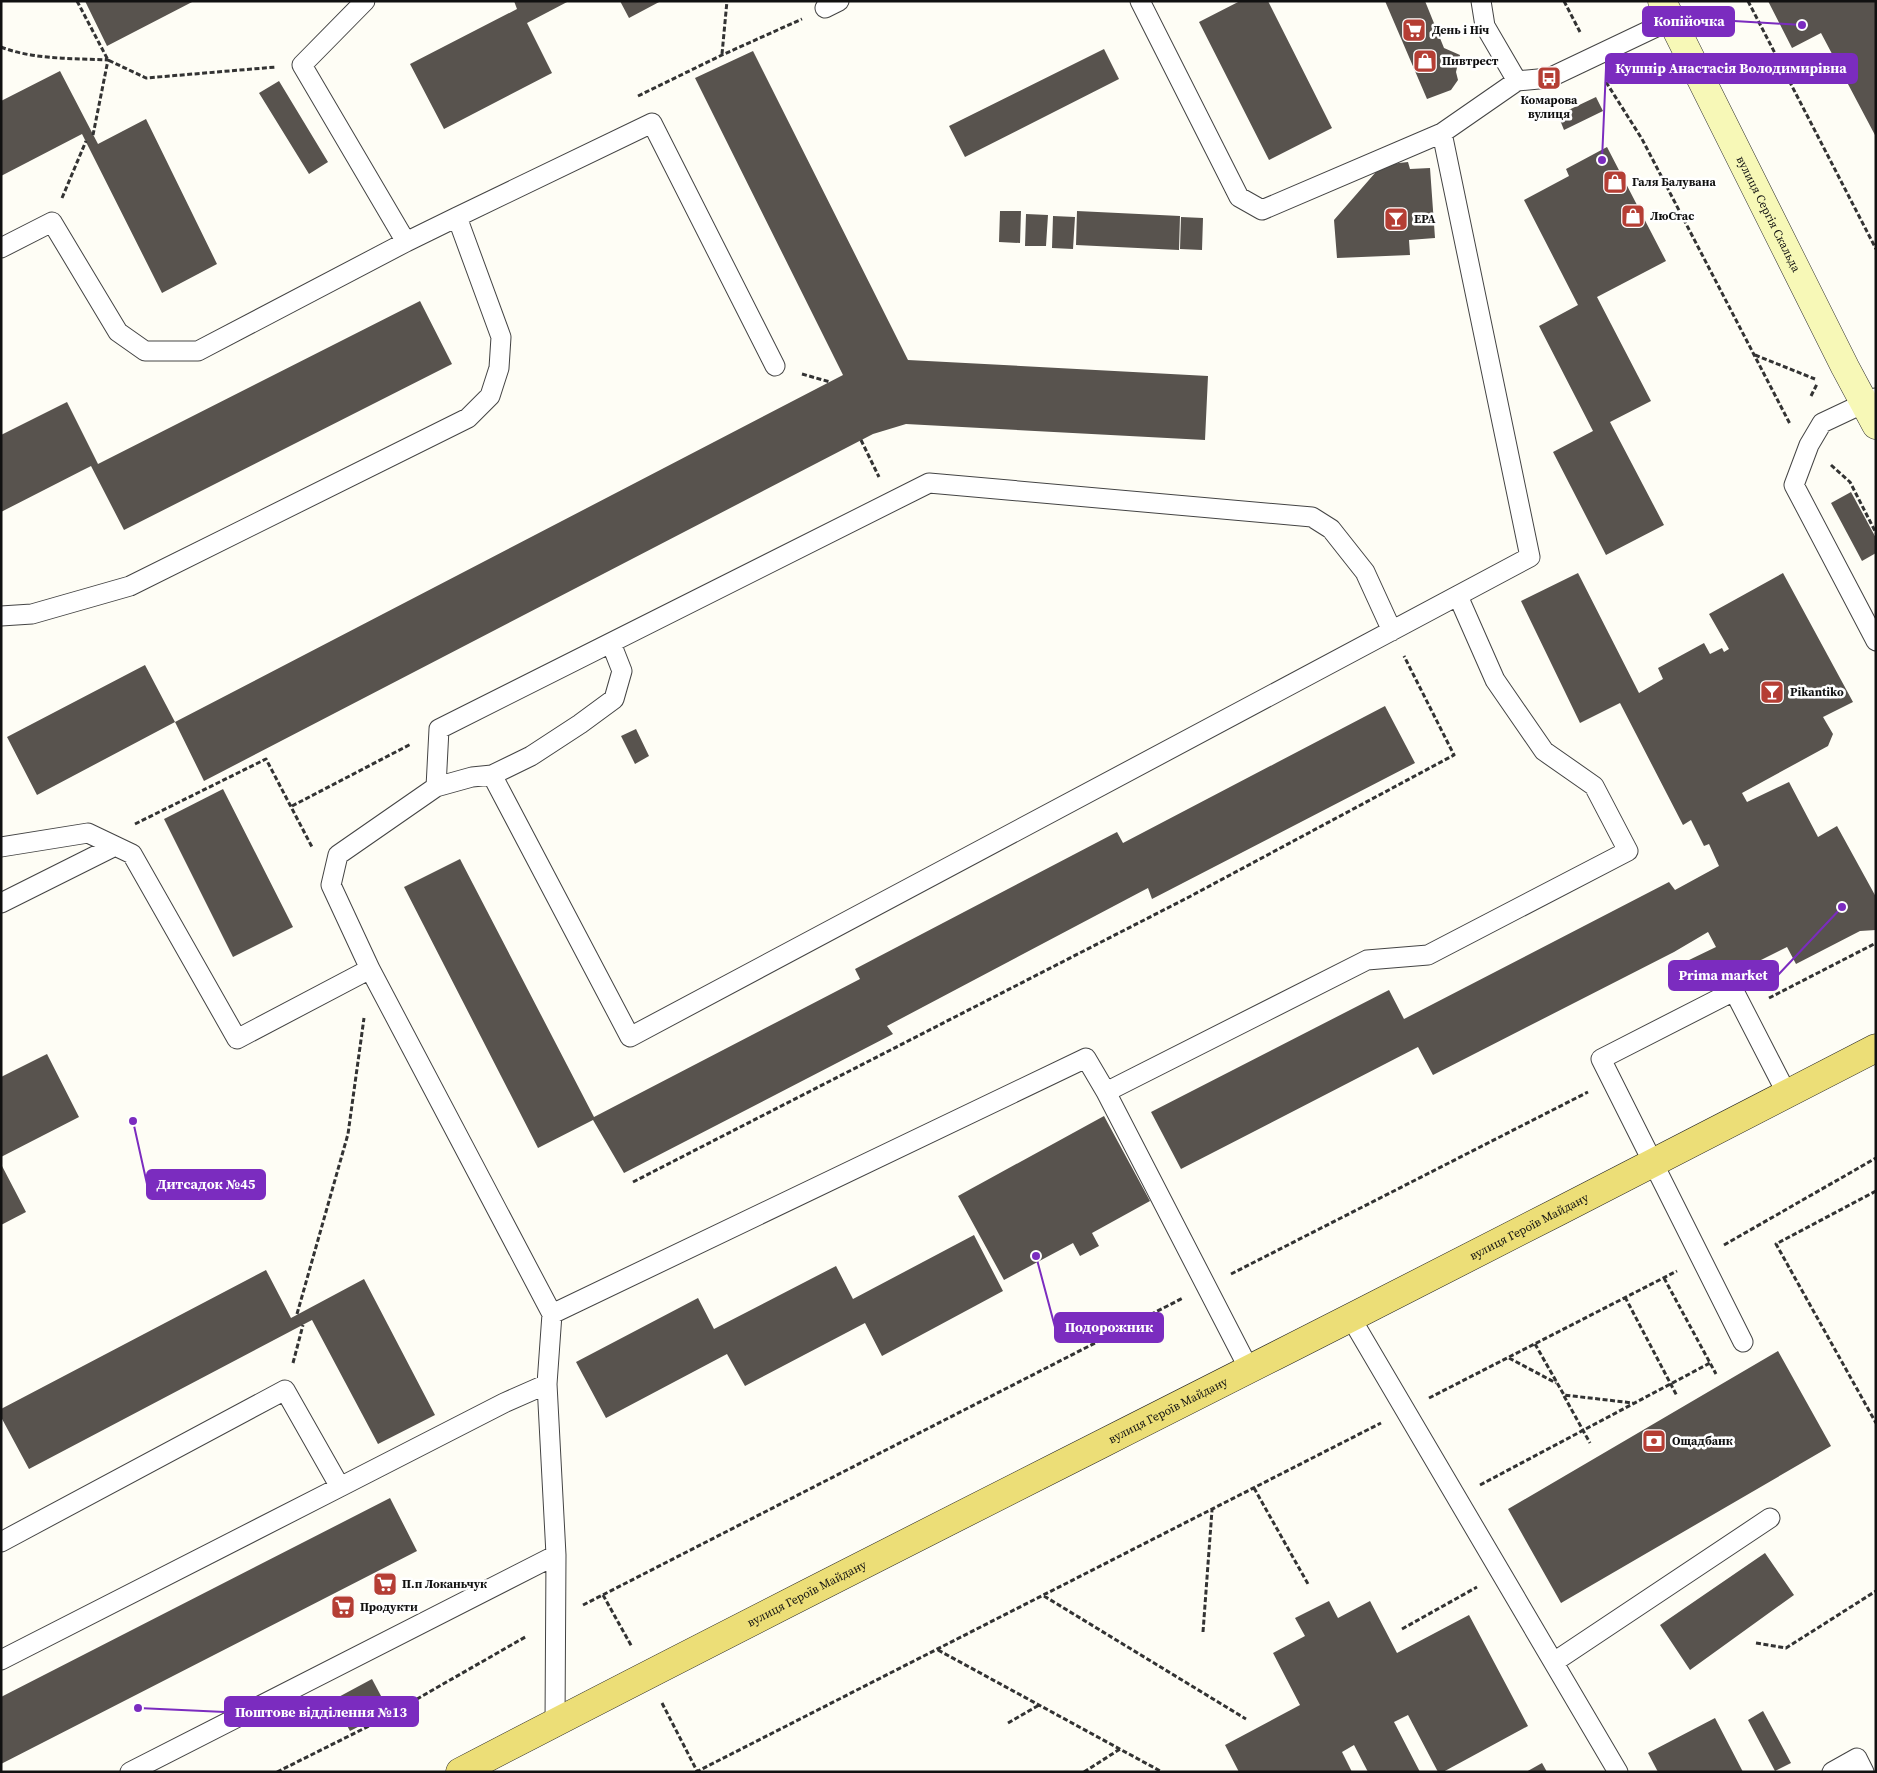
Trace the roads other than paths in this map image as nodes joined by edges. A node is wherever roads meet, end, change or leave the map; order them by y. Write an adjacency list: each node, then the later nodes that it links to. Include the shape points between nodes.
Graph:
1 (364, 1): 8 (lane, via 302,65)
2 (1140, 1): 6 (lane, via 1239,197 1262,210)
3 (1481, 1): 5 (lane, via 1485,26)
4 (1666, 11): 5 (lane, via 1592,58 1549,78); 11 (main road, вулиця Сергія Скальда, via 1844,368)
5 (1517, 81): 6 (lane)
6 (1442, 133): 12 (lane, via 1530,558)
7 (457, 217): 8 (lane); 10 (lane, via 652,123); 13 (lane, via 501,338 499,368 490,396 468,418 130,586 32,614)
8 (406, 242): 9 (lane, via 198,351 146,351 118,332 52,222)
9 (1, 248)
10 (775, 366)
11 (1872, 408): 15 (lane, via 1822,423 1808,445 1794,485)
12 (1458, 596): 14 (lane); 24 (lane, via 1495,680 1544,751 1594,786 1628,851 1428,955 1367,960)
13 (1, 616)
14 (1392, 631): 16 (lane, via 1365,572 1331,529 1312,517 929,483); 17 (lane, via 630,1037)
15 (1876, 641)
16 (611, 644): 17 (lane, via 622,671 614,699 531,756); 18 (lane, via 440,729)
17 (492, 776): 18 (lane, via 472,776)
18 (436, 787): 22 (lane, via 338,855 331,886)
19 (115, 846): 20 (lane, via 88,832); 21 (lane); 22 (lane, via 132,854 237,1039)
20 (1, 847)
21 (1, 903)
22 (370, 969): 27 (lane)
23 (1876, 1048): 25 (main road, вулиця Героїв Майдану)
24 (1106, 1092): 27 (lane, via 1086,1058); 30 (lane)
25 (1787, 1094): 26 (main road, вулиця Героїв Майдану); 26 (lane, via 1734,991 1628,1045 1601,1059)
26 (1652, 1163): 28 (main road, вулиця Героїв Майдану); 29 (lane)
27 (552, 1314): 31 (lane)
28 (1351, 1318): 30 (main road, вулиця Героїв Майдану); 37 (lane)
29 (1743, 1342)
30 (1249, 1369): 38 (main road, вулиця Героїв Майдану)
31 (547, 1384): 32 (lane, via 504,1402); 35 (lane)
32 (340, 1488): 34 (lane, via 285,1390); 36 (lane)
33 (1770, 1518): 37 (lane)
34 (1, 1542)
35 (556, 1555): 38 (lane); 39 (lane)
36 (1, 1660)
37 (1554, 1662): 41 (lane)
38 (555, 1722): 40 (main road, вулиця Героїв Майдану)
39 (130, 1772)
40 (460, 1772)
41 (1618, 1772)
42 (1832, 1772): 43 (lane, via 1857,1758)
43 (1864, 1772)

